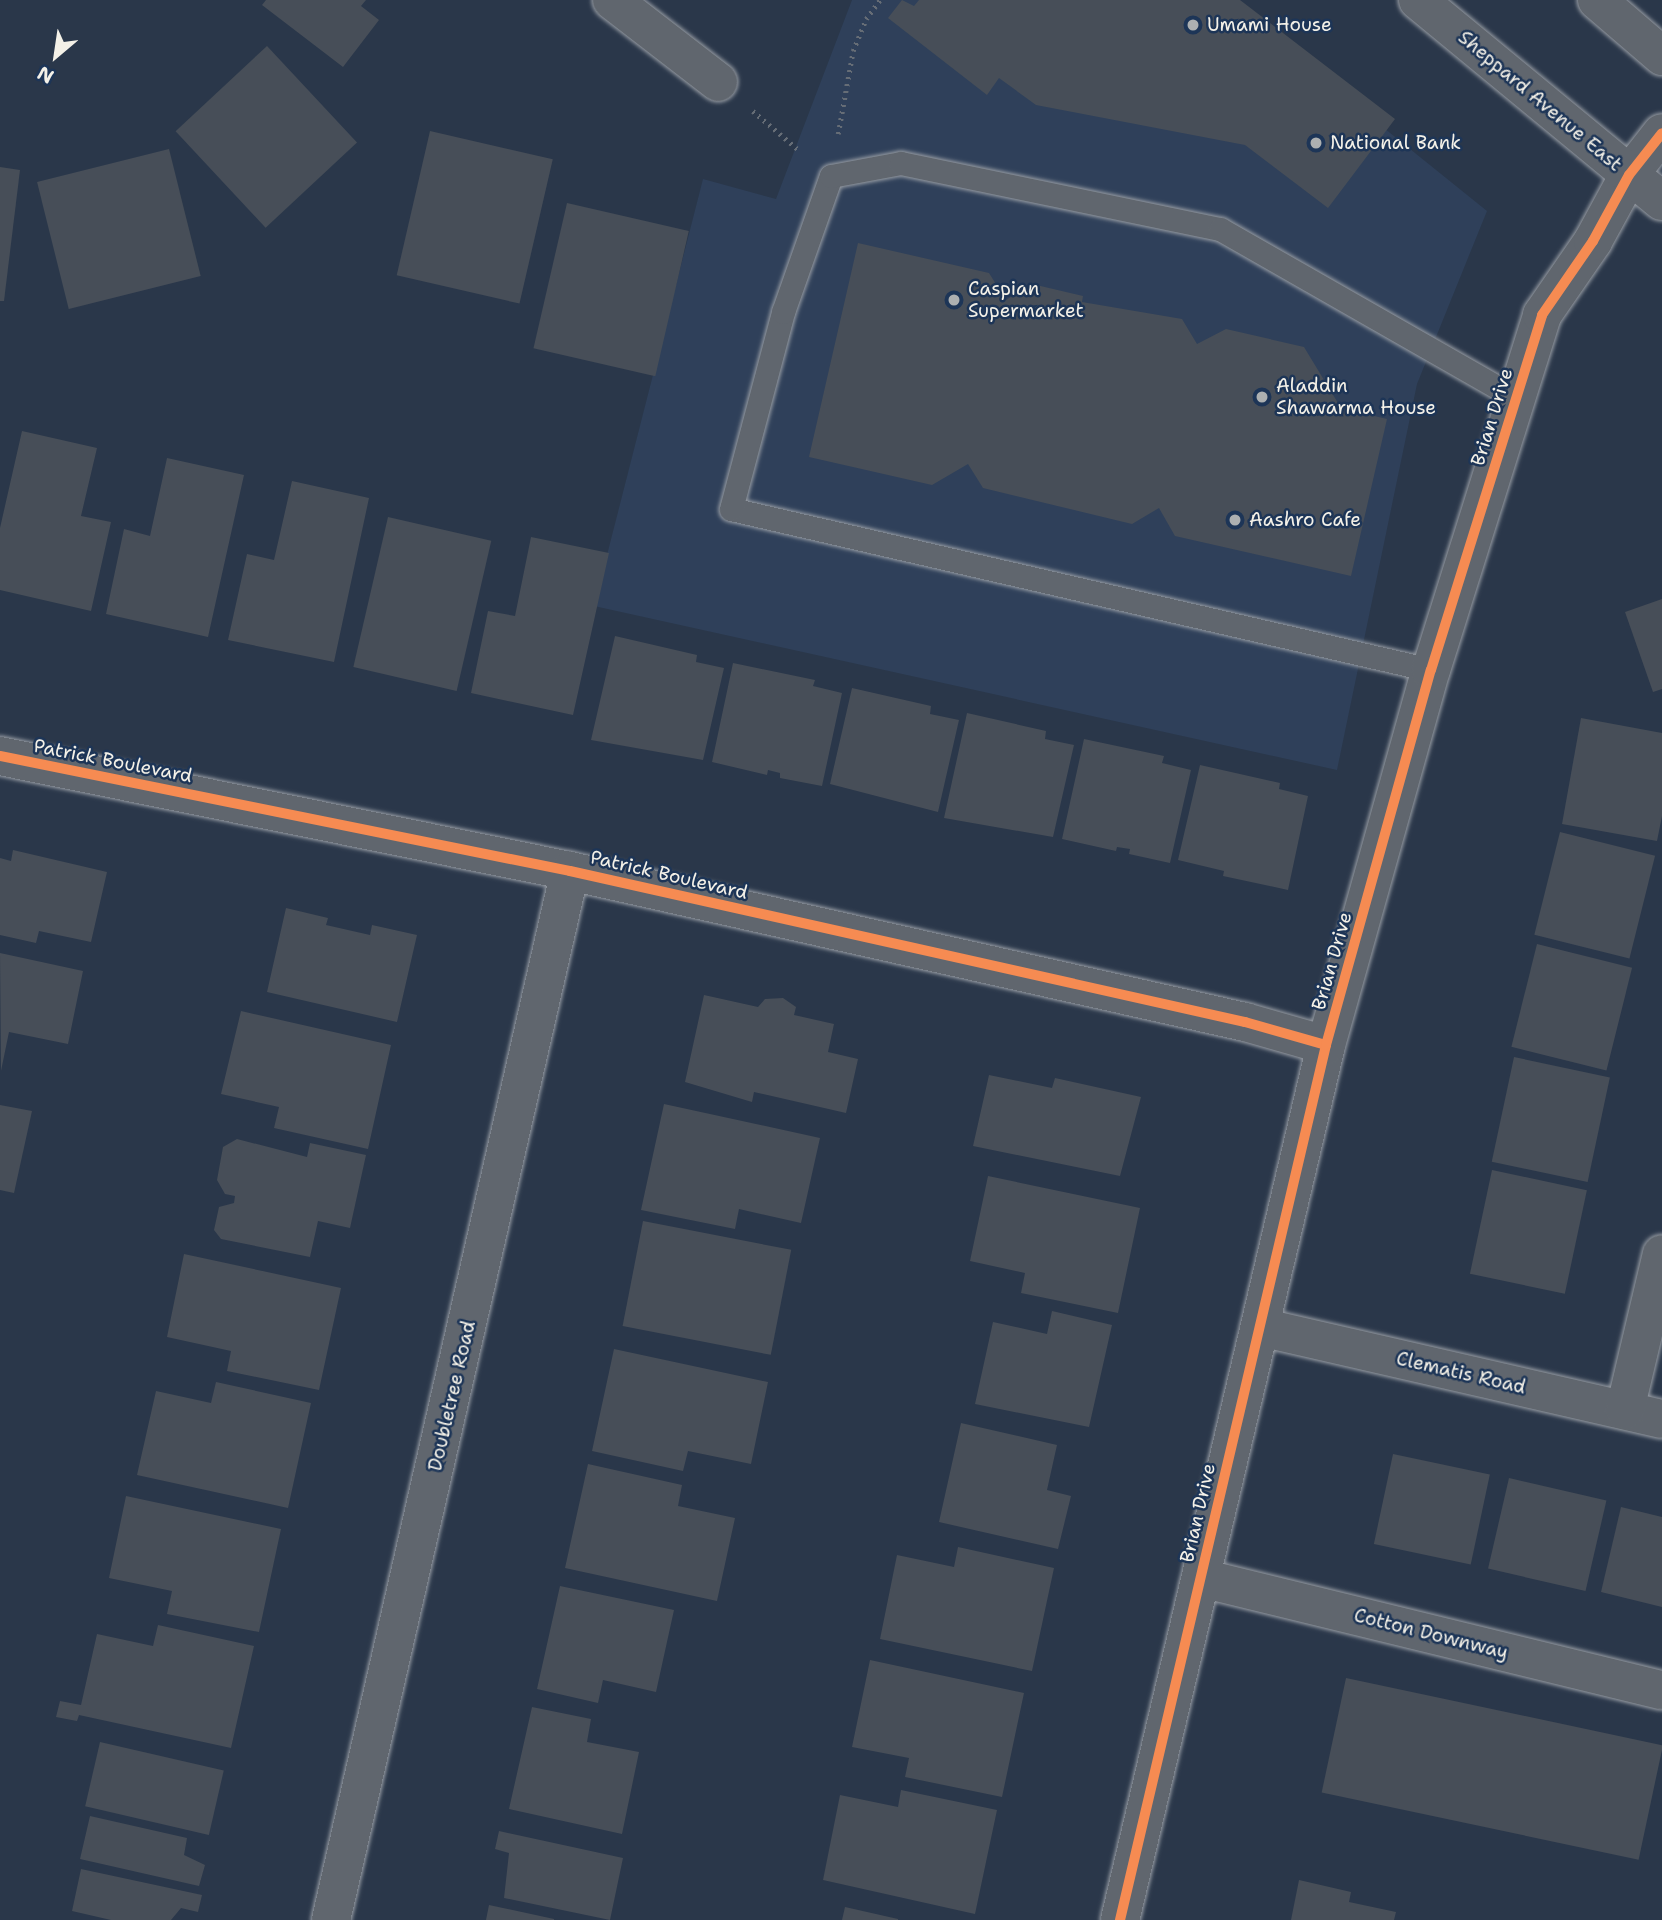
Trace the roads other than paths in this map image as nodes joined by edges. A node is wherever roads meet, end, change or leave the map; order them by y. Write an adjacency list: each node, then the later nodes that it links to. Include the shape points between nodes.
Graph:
1 (612, 0): 5 (street)
2 (1418, 0): 7 (street, Sheppard Avenue East)
3 (1597, 0): 4 (street)
4 (1662, 56)
5 (718, 82)
6 (1662, 133): 7 (street, Brian Drive)
7 (1629, 175): 8 (street, Sheppard Avenue East); 9 (street, Brian Drive, via 1542,315)
8 (1662, 201)
9 (1516, 398): 10 (street, Brian Drive); 10 (lane, via 1220,229 901,163 831,176 783,312 731,509)
10 (1431, 670): 13 (street, Brian Drive)
11 (0, 756): 12 (street, Patrick Boulevard)
12 (570, 871): 13 (street, Patrick Boulevard, via 1245,1022); 20 (street, Doubletree Road)
13 (1326, 1045): 15 (street, Brian Drive)
14 (1662, 1254): 16 (street)
15 (1260, 1327): 16 (street, Clematis Road); 18 (street, Brian Drive)
16 (1625, 1410): 17 (street, Clematis Road)
17 (1662, 1419)
18 (1201, 1578): 19 (street, Cotton Downway); 21 (street, Brian Drive)
19 (1662, 1690)
20 (331, 1920)
21 (1120, 1920)

